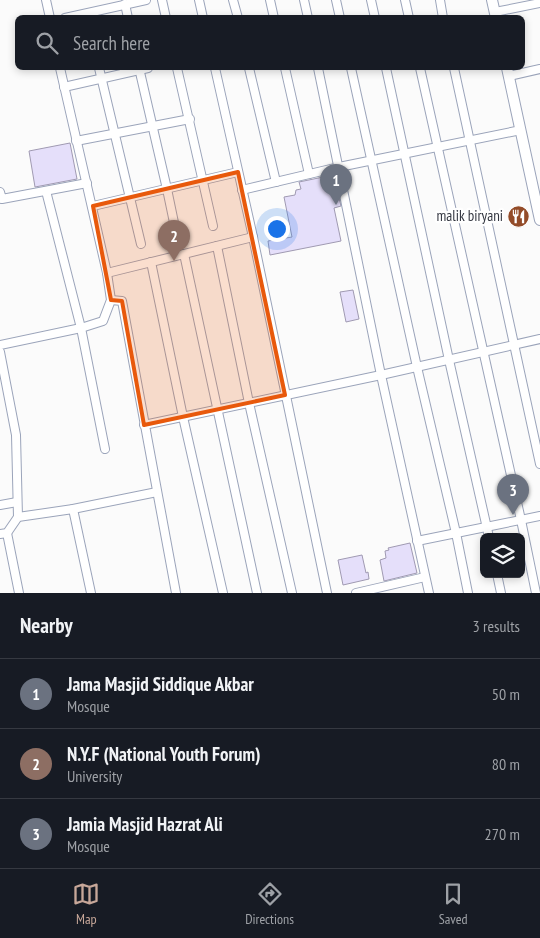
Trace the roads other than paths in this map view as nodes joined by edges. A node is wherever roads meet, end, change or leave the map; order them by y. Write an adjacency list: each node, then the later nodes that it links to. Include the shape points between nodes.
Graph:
1 (46, 0): 15 (street)
2 (146, 0): 13 (street)
3 (162, 0): 18 (street)
4 (199, 0): 19 (street)
5 (234, 0): 20 (street)
6 (270, 0): 21 (street)
7 (304, 0): 22 (street)
8 (336, 0): 23 (street)
9 (372, 0): 24 (street)
10 (405, 0): 25 (street)
11 (440, 0): 26 (street)
12 (492, 0): 27 (street)
13 (125, 4): 16 (street); 17 (street)
14 (539, 4): 27 (street)
15 (49, 15)
16 (87, 15)
17 (127, 15)
18 (165, 15)
19 (202, 15)
20 (237, 15)
21 (273, 15)
22 (307, 15)
23 (339, 15)
24 (374, 15)
25 (408, 15)
26 (442, 15)
27 (495, 15)
28 (540, 69): 42 (street)
29 (60, 70): 44 (street)
30 (100, 70): 43 (street)
31 (135, 70): 43 (street)
32 (139, 70): 46 (street)
33 (178, 70): 45 (street)
34 (215, 70): 55 (street)
35 (249, 70): 58 (street)
36 (285, 70): 56 (street)
37 (318, 70): 54 (street)
38 (351, 70): 53 (street)
39 (386, 70): 52 (street)
40 (420, 70): 51 (street)
41 (454, 70): 50 (street)
42 (508, 72): 47 (street)
43 (102, 78): 44 (street); 48 (street)
44 (64, 87): 49 (street)
45 (190, 119): 46 (street); 57 (street)
46 (152, 126): 48 (street); 60 (street)
47 (521, 130): 50 (street); 66 (street)
48 (115, 134): 49 (street); 64 (street)
49 (76, 141): 59 (street)
50 (469, 141): 51 (street); 79 (street)
51 (437, 147): 52 (street); 81 (street)
52 (404, 154): 53 (street); 82 (street)
53 (372, 160): 54 (street); 83 (street)
54 (339, 167): 56 (street); 84 (street)
55 (238, 172): 57 (street); 61 (street)
56 (309, 174): 58 (street)
57 (203, 180): 60 (street); 67 (street)
58 (276, 182): 61 (street)
59 (87, 183): 62 (street); 65 (street)
60 (167, 188): 64 (street); 68 (street)
61 (242, 190): 69 (street)
62 (46, 191): 63 (street); 76 (street)
63 (1, 197)
64 (130, 197): 65 (street); 70 (street)
65 (93, 206): 74 (street)
66 (540, 217)
67 (213, 226)
68 (177, 238)
69 (253, 238): 71 (street); 85 (street)
70 (141, 244)
71 (217, 246): 72 (street); 86 (street)
72 (184, 254): 73 (street); 87 (street)
73 (151, 262): 74 (street); 88 (street)
74 (107, 273): 75 (street)
75 (111, 300): 76 (street, via 103,321); 89 (street, via 122,301)
76 (81, 328): 78 (street); 90 (street)
77 (540, 339): 79 (street)
78 (0, 345)
79 (514, 345): 81 (street); 91 (street)
80 (0, 352): 93 (street, via 16,435)
81 (483, 352): 82 (street); 98 (street)
82 (449, 360): 83 (street); 99 (street)
83 (417, 367): 84 (street); 101 (street)
84 (381, 375): 85 (street); 103 (street)
85 (285, 395): 86 (street); 113 (street)
86 (249, 403): 87 (street); 112 (street)
87 (217, 410): 88 (street); 111 (street)
88 (183, 417): 89 (street); 110 (street)
89 (144, 426): 92 (street)
90 (105, 449)
91 (540, 464)
92 (157, 492): 95 (street); 109 (street)
93 (17, 502): 94 (street); 97 (street)
94 (0, 505)
95 (73, 509): 97 (street); 108 (street)
96 (540, 516): 98 (street)
97 (18, 517): 100 (street)
98 (521, 520): 99 (street); 118 (street)
99 (487, 526): 101 (street); 102 (street)
100 (4, 533): 107 (street)
101 (456, 533): 103 (street); 116 (street)
102 (488, 533)
103 (417, 541): 104 (street)
104 (425, 577): 106 (street); 115 (street)
105 (498, 578): 117 (street)
106 (391, 589): 114 (street)
107 (20, 593)
108 (91, 593)
109 (176, 593)
110 (223, 593)
111 (257, 593)
112 (292, 593)
113 (327, 593)
114 (357, 593)
115 (429, 593)
116 (468, 593)
117 (501, 593)
118 (536, 593)

